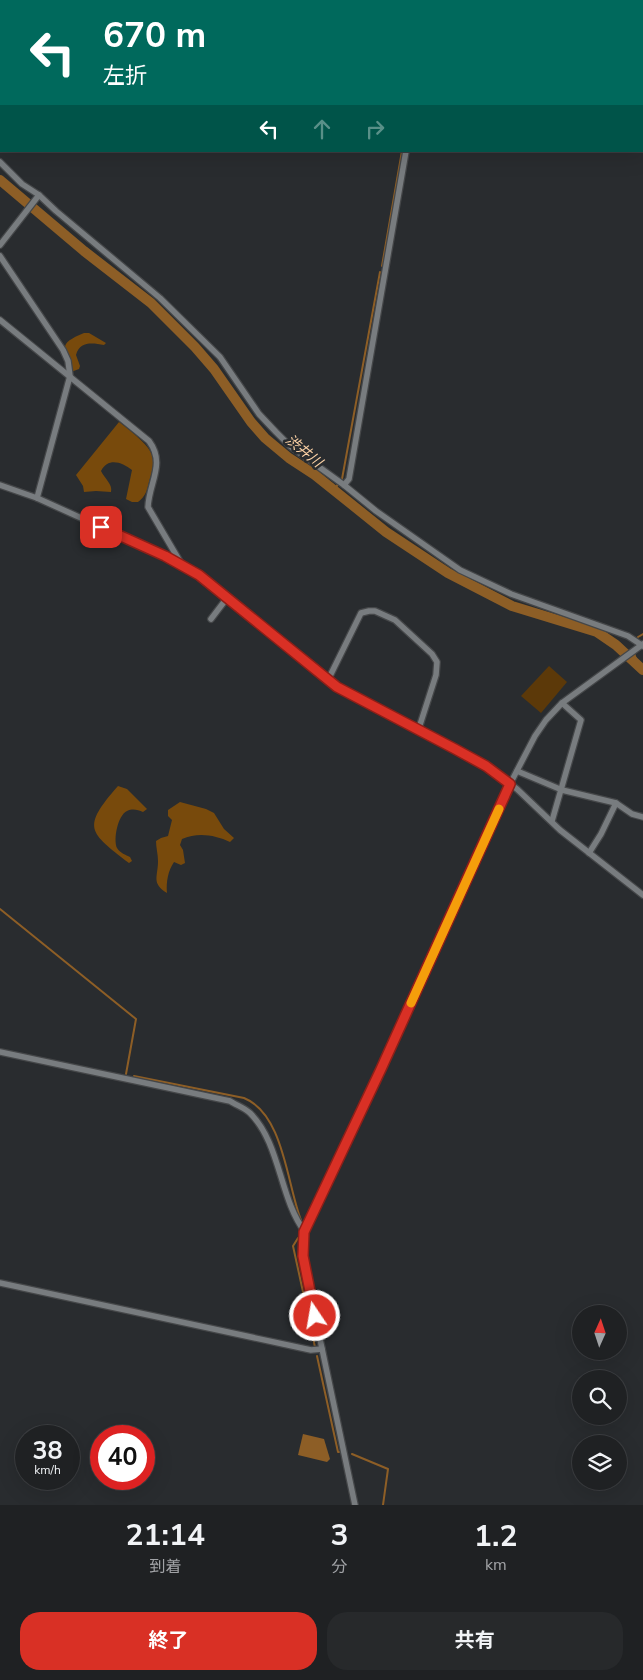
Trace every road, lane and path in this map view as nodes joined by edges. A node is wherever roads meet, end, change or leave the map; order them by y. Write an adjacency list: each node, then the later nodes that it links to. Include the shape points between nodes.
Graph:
1 (406, 152): 9 (street, via 349,479)
2 (0, 162): 3 (street)
3 (38, 196): 4 (street); 9 (street, via 153,292 209,344 259,414 290,446)
4 (0, 245)
5 (0, 256): 7 (street, via 63,350)
6 (0, 320): 7 (street)
7 (70, 376): 10 (street); 11 (street, via 153,447 156,464 148,507)
8 (0, 485): 10 (street)
9 (344, 485): 14 (street, via 460,570 511,594 602,625)
10 (37, 498): 11 (street)
11 (182, 565): 12 (street)
12 (227, 598): 13 (street); 15 (street)
13 (211, 619)
14 (642, 645): 16 (street)
15 (328, 680): 17 (street); 17 (street, via 361,613 375,611 396,620 437,662 436,675)
16 (562, 702): 18 (street, via 534,736); 20 (street, via 580,720)
17 (418, 730): 19 (street, via 486,766)
18 (517, 771): 19 (street); 20 (street)
19 (510, 784): 23 (street); 27 (street)
20 (560, 790): 21 (street); 23 (street)
21 (616, 804): 22 (street); 24 (street)
22 (643, 817)
23 (552, 821): 24 (street)
24 (589, 853): 25 (street)
25 (643, 895)
26 (0, 1052): 27 (street, via 230,1101 249,1112 272,1150 293,1212)
27 (304, 1232): 29 (street, via 304,1262)
28 (0, 1283): 29 (street, via 311,1350)
29 (322, 1349): 30 (street)
30 (355, 1505)

